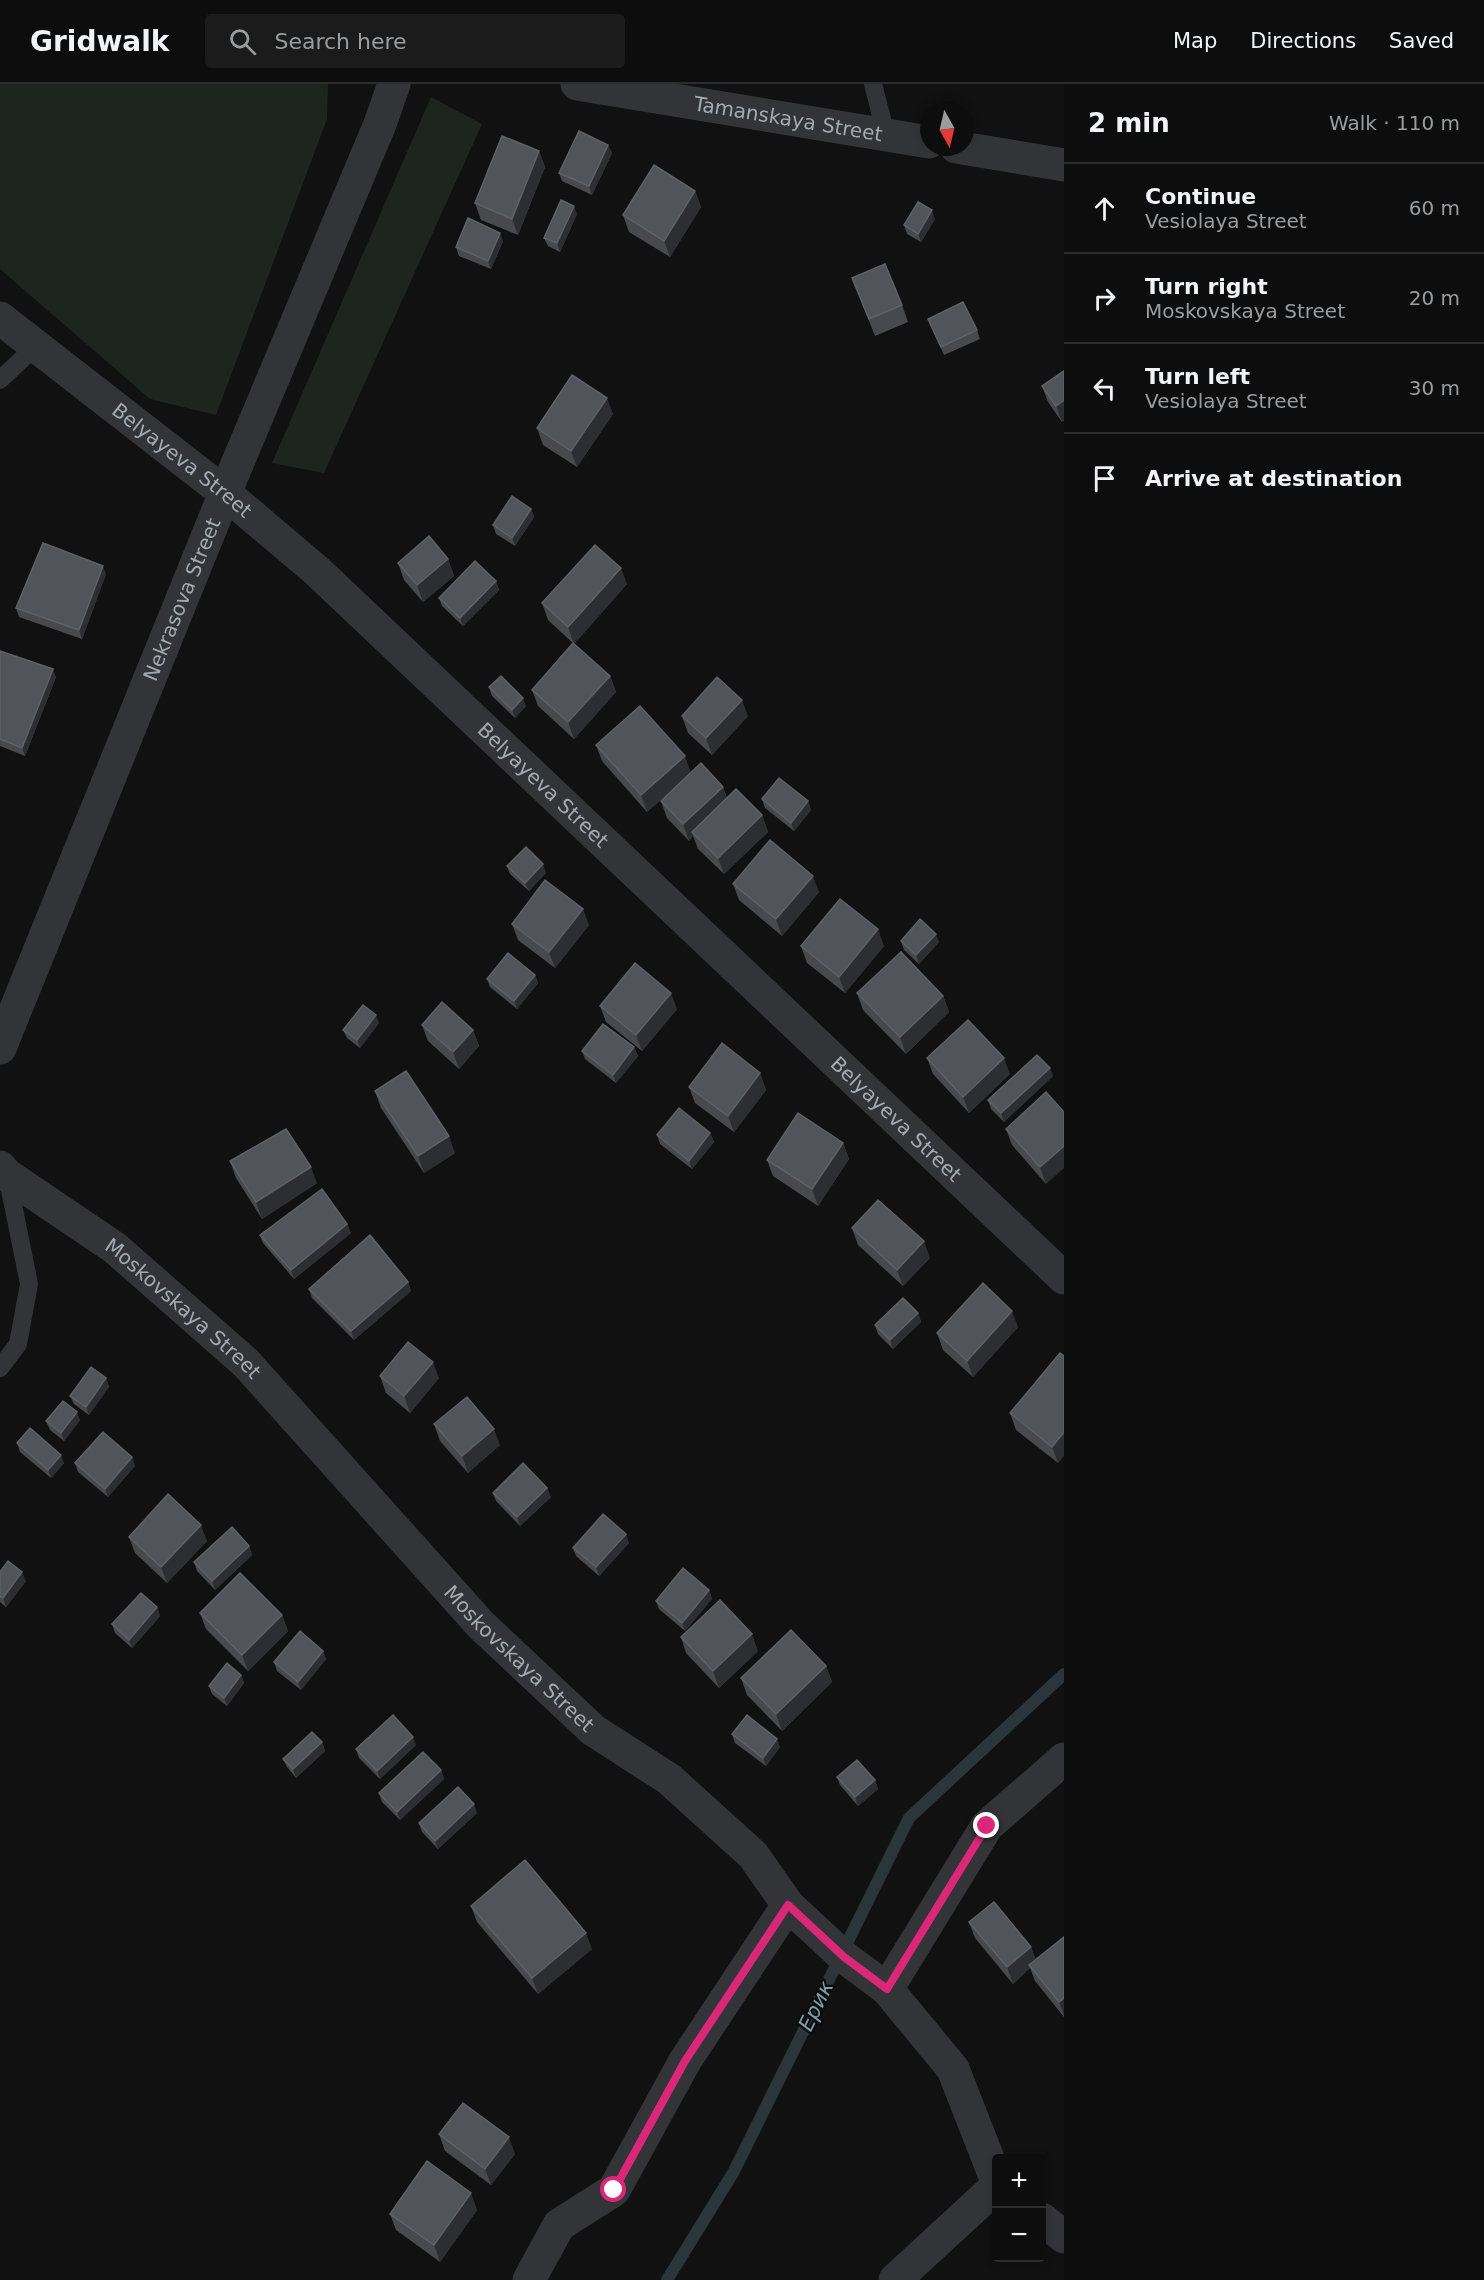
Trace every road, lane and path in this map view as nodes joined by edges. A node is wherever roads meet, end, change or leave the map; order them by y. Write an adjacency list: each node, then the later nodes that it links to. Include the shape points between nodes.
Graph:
1 (394, 84): 11 (street, Nekrasova Street)
2 (577, 84): 4 (street, Tamanskaya Street)
3 (873, 84): 4 (lane)
4 (886, 135): 5 (street, Tamanskaya Street)
5 (920, 141)
6 (974, 150): 7 (street)
7 (1064, 165)
8 (0, 318): 9 (street, Belyayeva Street)
9 (36, 346): 10 (lane); 11 (street, Belyayeva Street)
10 (0, 380)
11 (225, 493): 12 (street, Nekrasova Street); 14 (street, Belyayeva Street, via 317,571)
12 (0, 1048)
13 (4, 1171): 15 (lane, via 29,1284 18,1344); 17 (street, Moskovskaya Street, via 114,1248 246,1363 481,1625 593,1730 669,1779 753,1855)
14 (1064, 1278)
15 (0, 1368)
16 (1064, 1759): 18 (street, via 987,1826)
17 (788, 1905): 18 (street, Moskovskaya Street, via 844,1957); 23 (street, via 685,2061 614,2190 559,2225)
18 (887, 1989): 19 (street, Moskovskaya Street, via 953,2069)
19 (992, 2169)
20 (992, 2191): 24 (street)
21 (1046, 2223): 22 (street)
22 (1064, 2237)
23 (529, 2280)
24 (895, 2280)

